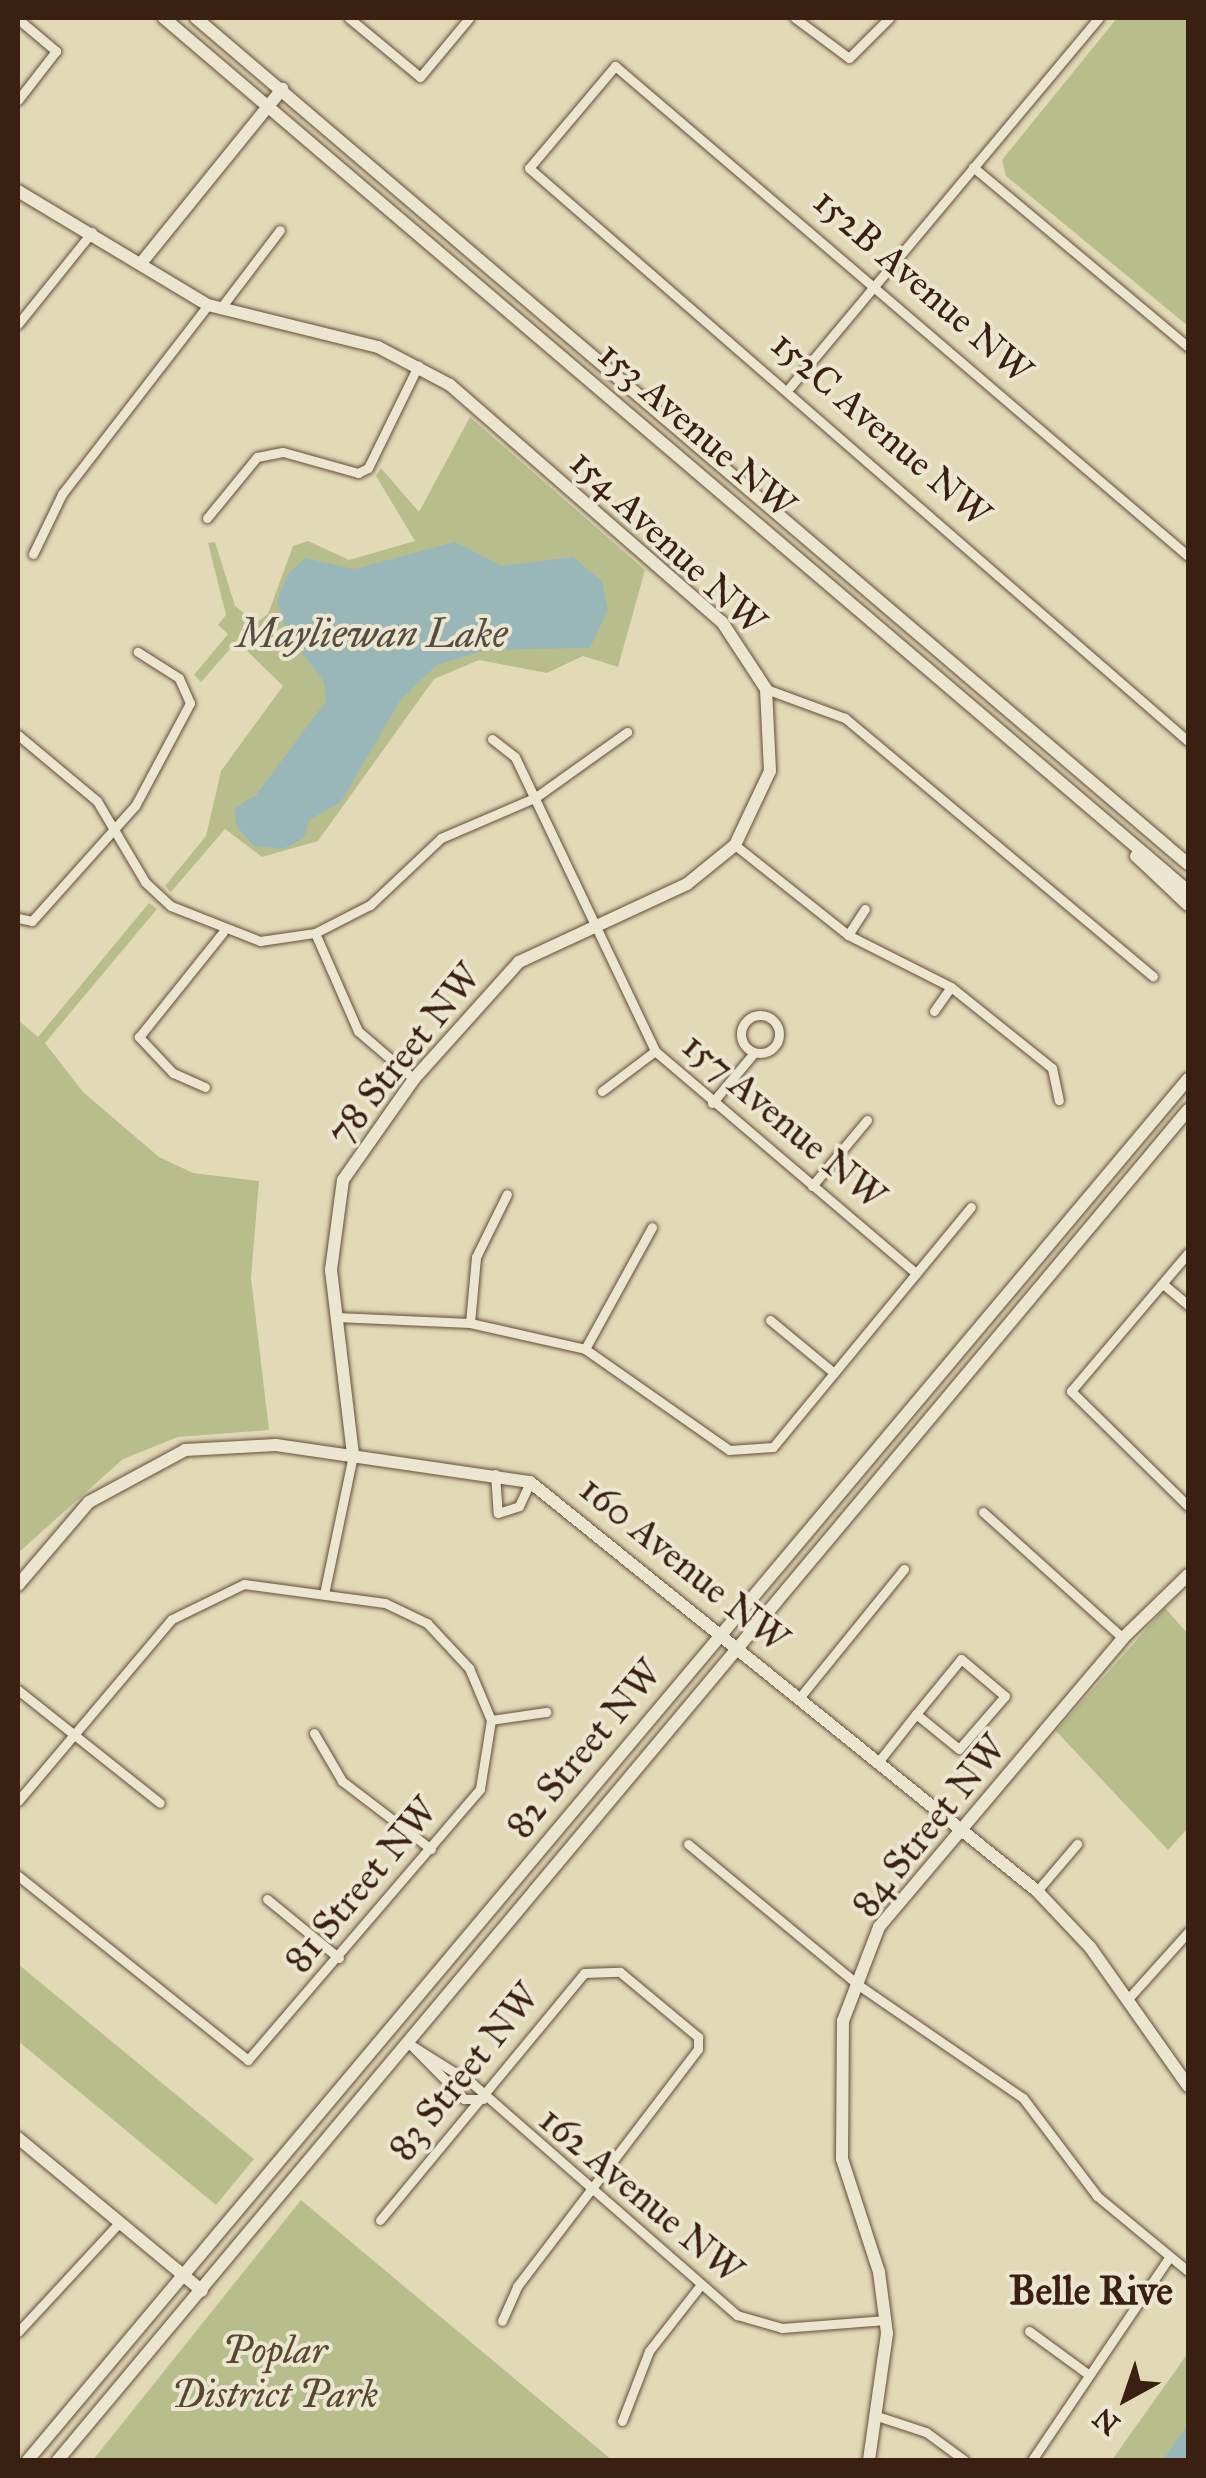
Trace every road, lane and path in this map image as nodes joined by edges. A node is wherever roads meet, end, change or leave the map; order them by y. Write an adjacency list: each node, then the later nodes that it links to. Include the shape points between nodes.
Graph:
1 (18, 18): 11 (street, via 56,51)
2 (164, 18): 12 (main road, 153 Avenue NW)
3 (196, 18): 10 (main road, 153 Avenue NW)
4 (348, 18): 5 (street, via 420,77)
5 (470, 18)
6 (795, 18): 7 (street, via 849,58)
7 (889, 18)
8 (1098, 18): 13 (street)
9 (615, 66): 18 (street, 152B Avenue NW); 23 (street, 152C Avenue NW, via 529,168)
10 (282, 89): 12 (main road); 37 (main road, 153 Avenue NW)
11 (18, 100)
12 (269, 105): 17 (main road); 34 (main road, 153 Avenue NW)
13 (973, 167): 18 (street); 21 (street)
14 (18, 191): 15 (main road, 154 Avenue NW)
15 (94, 230): 17 (main road, 154 Avenue NW); 20 (street)
16 (280, 230): 19 (street)
17 (142, 262): 19 (main road, 154 Avenue NW)
18 (876, 283): 23 (street); 26 (street, 152B Avenue NW)
19 (214, 307): 22 (main road, 154 Avenue NW, via 350,339); 25 (street, via 62,494)
20 (18, 324)
21 (1188, 347)
22 (418, 366): 24 (street, via 368,468 358,474 283,452 257,456); 28 (main road, 154 Avenue NW, via 722,622)
23 (790, 387): 32 (street, 152C Avenue NW)
24 (207, 518)
25 (33, 554)
26 (1188, 556)
27 (138, 652): 35 (street, via 190,690 135,806)
28 (766, 690): 36 (main road, 78 Street NW, via 770,770); 46 (street, 154 Avenue NW, via 844,718)
29 (627, 732): 33 (street)
30 (18, 735): 35 (street)
31 (492, 739): 33 (street, 157 Avenue NW, via 515,757)
32 (1188, 741)
33 (536, 798): 42 (street, 157 Avenue NW); 44 (street, via 442,838 370,905)
34 (1108, 824): 38 (main road, 153 Avenue NW); 39 (main road)
35 (114, 827): 41 (street, via 32,921); 43 (street, via 145,882)
36 (735, 845): 42 (main road, 78 Street NW, via 686,884); 45 (street)
37 (1188, 864)
38 (1188, 891)
39 (1188, 905)
40 (865, 909): 45 (street)
41 (18, 918)
42 (590, 928): 49 (street, 157 Avenue NW); 51 (main road, 78 Street NW, via 519,962)
43 (223, 932): 44 (street, via 260,941); 53 (street, via 139,1038 173,1072)
44 (316, 933): 51 (street, via 352,1021)
45 (848, 936): 47 (street)
46 (1153, 976)
47 (951, 986): 48 (street); 55 (street, via 1052,1068)
48 (934, 1011)
49 (654, 1051): 54 (street); 56 (street, 157 Avenue NW)
50 (754, 1053): 50 (street, via 780,1043 754,1012 739,1022); 56 (street)
51 (414, 1079): 69 (main road, 78 Street NW, via 344,1180 332,1224)
52 (1188, 1079): 83 (main road, 82 Street NW)
53 (205, 1087)
54 (602, 1091)
55 (1060, 1100)
56 (712, 1102): 61 (street, 157 Avenue NW)
57 (1188, 1110): 60 (main road, 82 Street NW)
58 (867, 1120): 61 (street)
59 (1188, 1124): 60 (main road)
60 (1150, 1159): 85 (main road, 82 Street NW)
61 (812, 1186): 66 (street, 157 Avenue NW)
62 (507, 1194): 71 (street, via 476,1258)
63 (971, 1208): 66 (street)
64 (652, 1227): 72 (street)
65 (1188, 1253): 67 (street)
66 (916, 1273): 73 (street)
67 (1163, 1284): 68 (street); 77 (street, via 1071,1392)
68 (1188, 1305)
69 (336, 1316): 71 (street); 74 (main road, 78 Street NW)
70 (770, 1320): 73 (street)
71 (470, 1323): 72 (street)
72 (585, 1349): 73 (street, via 729,1450 773,1448)
73 (834, 1373)
74 (353, 1454): 75 (main road, 160 Avenue NW); 81 (main road, 160 Avenue NW, via 225,1443 154,1461 114,1483); 82 (street, 78 Street NW)
75 (495, 1471): 76 (main road, 160 Avenue NW); 76 (street, via 490,1500 498,1513 518,1506)
76 (530, 1482): 83 (main road, 160 Avenue NW)
77 (1188, 1506)
78 (983, 1512): 84 (street)
79 (904, 1569): 87 (street)
80 (1188, 1575): 84 (main road, 84 Street NW)
81 (19, 1580)
82 (324, 1594): 90 (street, via 385,1603 427,1623 469,1668); 92 (street, via 244,1584 172,1619)
83 (719, 1634): 85 (main road, 160 Avenue NW); 107 (main road, 82 Street NW)
84 (1123, 1638): 96 (main road, 84 Street NW)
85 (742, 1650): 87 (main road, 160 Avenue NW); 108 (main road, 82 Street NW)
86 (18, 1690): 92 (street)
87 (800, 1697): 93 (main road, 160 Avenue NW)
88 (546, 1712): 90 (street)
89 (916, 1714): 89 (street, via 962,1659 1004,1696 958,1749); 93 (street)
90 (491, 1720): 99 (street, 81 Street NW, via 480,1789)
91 (314, 1733): 99 (street, via 342,1781)
92 (70, 1734): 94 (street); 95 (street)
93 (879, 1761): 96 (main road, 160 Avenue NW)
94 (18, 1801)
95 (160, 1802)
96 (962, 1828): 101 (main road, 160 Avenue NW); 105 (main road, 84 Street NW, via 879,1927)
97 (688, 1844): 105 (street)
98 (1077, 1844): 101 (street)
99 (431, 1848): 104 (street, 81 Street NW)
100 (18, 1876): 104 (street, 81 Street NW, via 238,2052 258,2055)
101 (1037, 1891): 106 (main road, 160 Avenue NW)
102 (267, 1899): 104 (street)
103 (1188, 1932): 106 (street)
104 (339, 1958)
105 (857, 1984): 115 (street, via 1023,2098 1097,2196); 120 (main road, 84 Street NW, via 836,2085 842,2160)
106 (1128, 2000): 109 (main road, 160 Avenue NW)
107 (390, 2028): 108 (main road); 117 (main road, 82 Street NW)
108 (411, 2044): 110 (street, 162 Avenue NW, via 430,2048); 110 (street, 162 Avenue NW, via 464,2099); 119 (main road, 82 Street NW)
109 (1188, 2086)
110 (484, 2099): 112 (street, 162 Avenue NW); 112 (street, 83 Street NW, via 598,1965 620,1972 683,2025 698,2049); 113 (street, 83 Street NW)
111 (18, 2138): 114 (main road)
112 (588, 2191): 118 (street, 162 Avenue NW); 121 (street)
113 (380, 2220)
114 (119, 2222): 117 (main road); 123 (street)
115 (1168, 2259): 116 (street); 124 (street)
116 (1188, 2271)
117 (183, 2275): 119 (main road); 127 (main road, 82 Street NW)
118 (700, 2287): 120 (street, 162 Avenue NW, via 774,2328); 126 (street, via 649,2350)
119 (202, 2290): 128 (main road, 82 Street NW)
120 (886, 2320): 125 (main road, 84 Street NW)
121 (502, 2321)
122 (1029, 2330): 124 (street)
123 (18, 2332)
124 (1088, 2374): 131 (street)
125 (880, 2417): 129 (main road, 84 Street NW); 130 (street, via 926,2432)
126 (622, 2421)
127 (28, 2460)
128 (58, 2460)
129 (869, 2460)
130 (964, 2460)
131 (1032, 2460)

